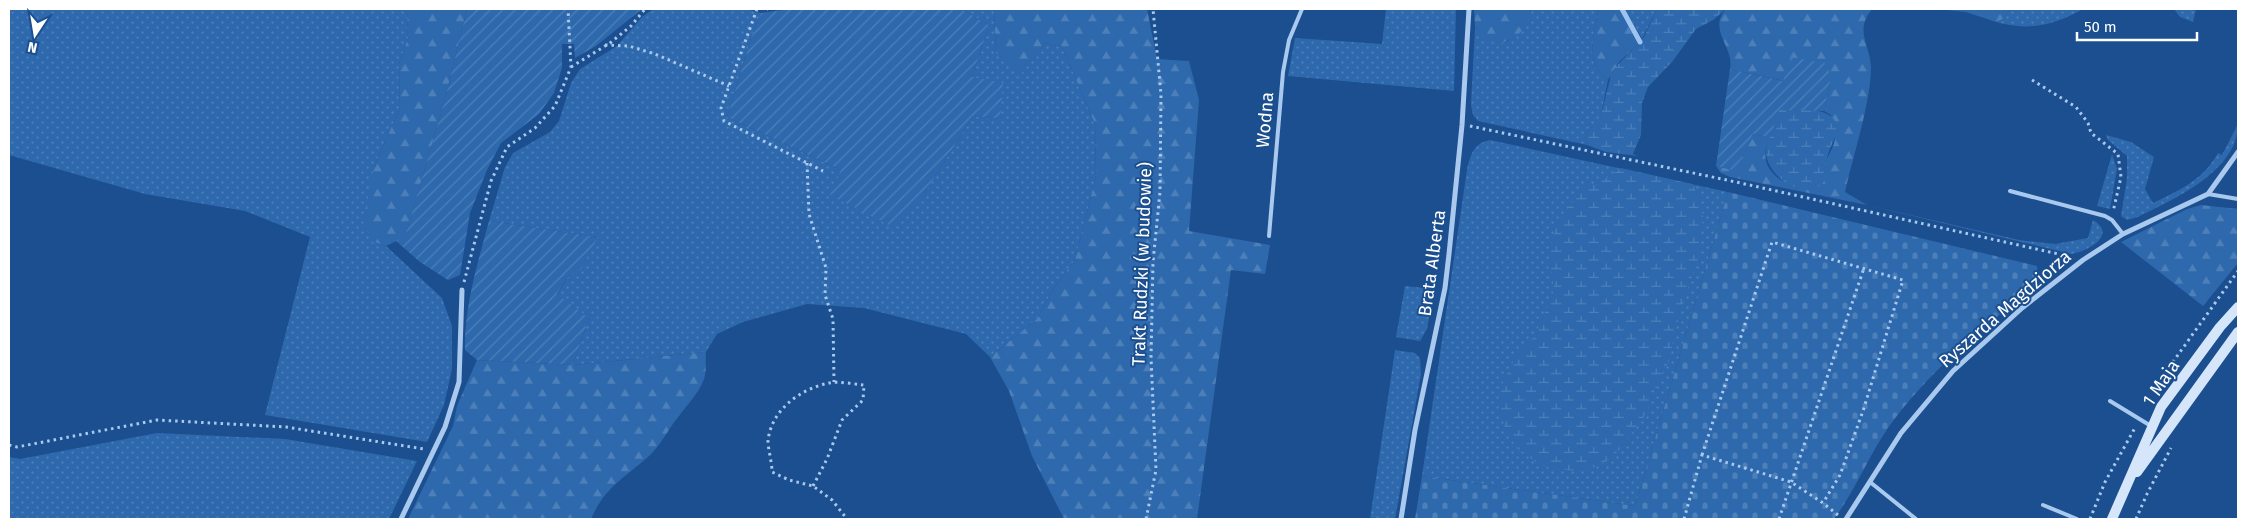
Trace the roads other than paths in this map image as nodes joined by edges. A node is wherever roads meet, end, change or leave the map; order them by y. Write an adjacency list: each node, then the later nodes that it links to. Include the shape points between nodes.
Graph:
1 (1302, 9): 8 (lane, Wodna, via 1289,40 1283,72)
2 (1469, 9): 18 (street, Brata Alberta, via 1462,125 1444,288 1414,430)
3 (2238, 152): 5 (street, Ryszarda Magdziorza)
4 (2010, 191): 7 (lane, via 2095,213 2112,220)
5 (2208, 194): 6 (lane); 7 (street, Ryszarda Magdziorza)
6 (2238, 199)
7 (2123, 234): 14 (street, Ryszarda Magdziorza, via 2083,260 2022,308 1953,371 1901,432)
8 (1269, 236)
9 (462, 290): 17 (street, via 459,382 445,427)
10 (2238, 307): 13 (street, 1 Maja, via 2161,407)
11 (2238, 332): 15 (street, 1 Maja)
12 (2110, 401): 13 (lane)
13 (2152, 427): 15 (street, 1 Maja)
14 (1870, 482): 19 (street, Ryszarda Magdziorza); 20 (lane)
15 (2126, 486): 22 (street, 1 Maja)
16 (2043, 505): 21 (lane)
17 (401, 519)
18 (1401, 519)
19 (1846, 519)
20 (1916, 519)
21 (2077, 519)
22 (2112, 519)

